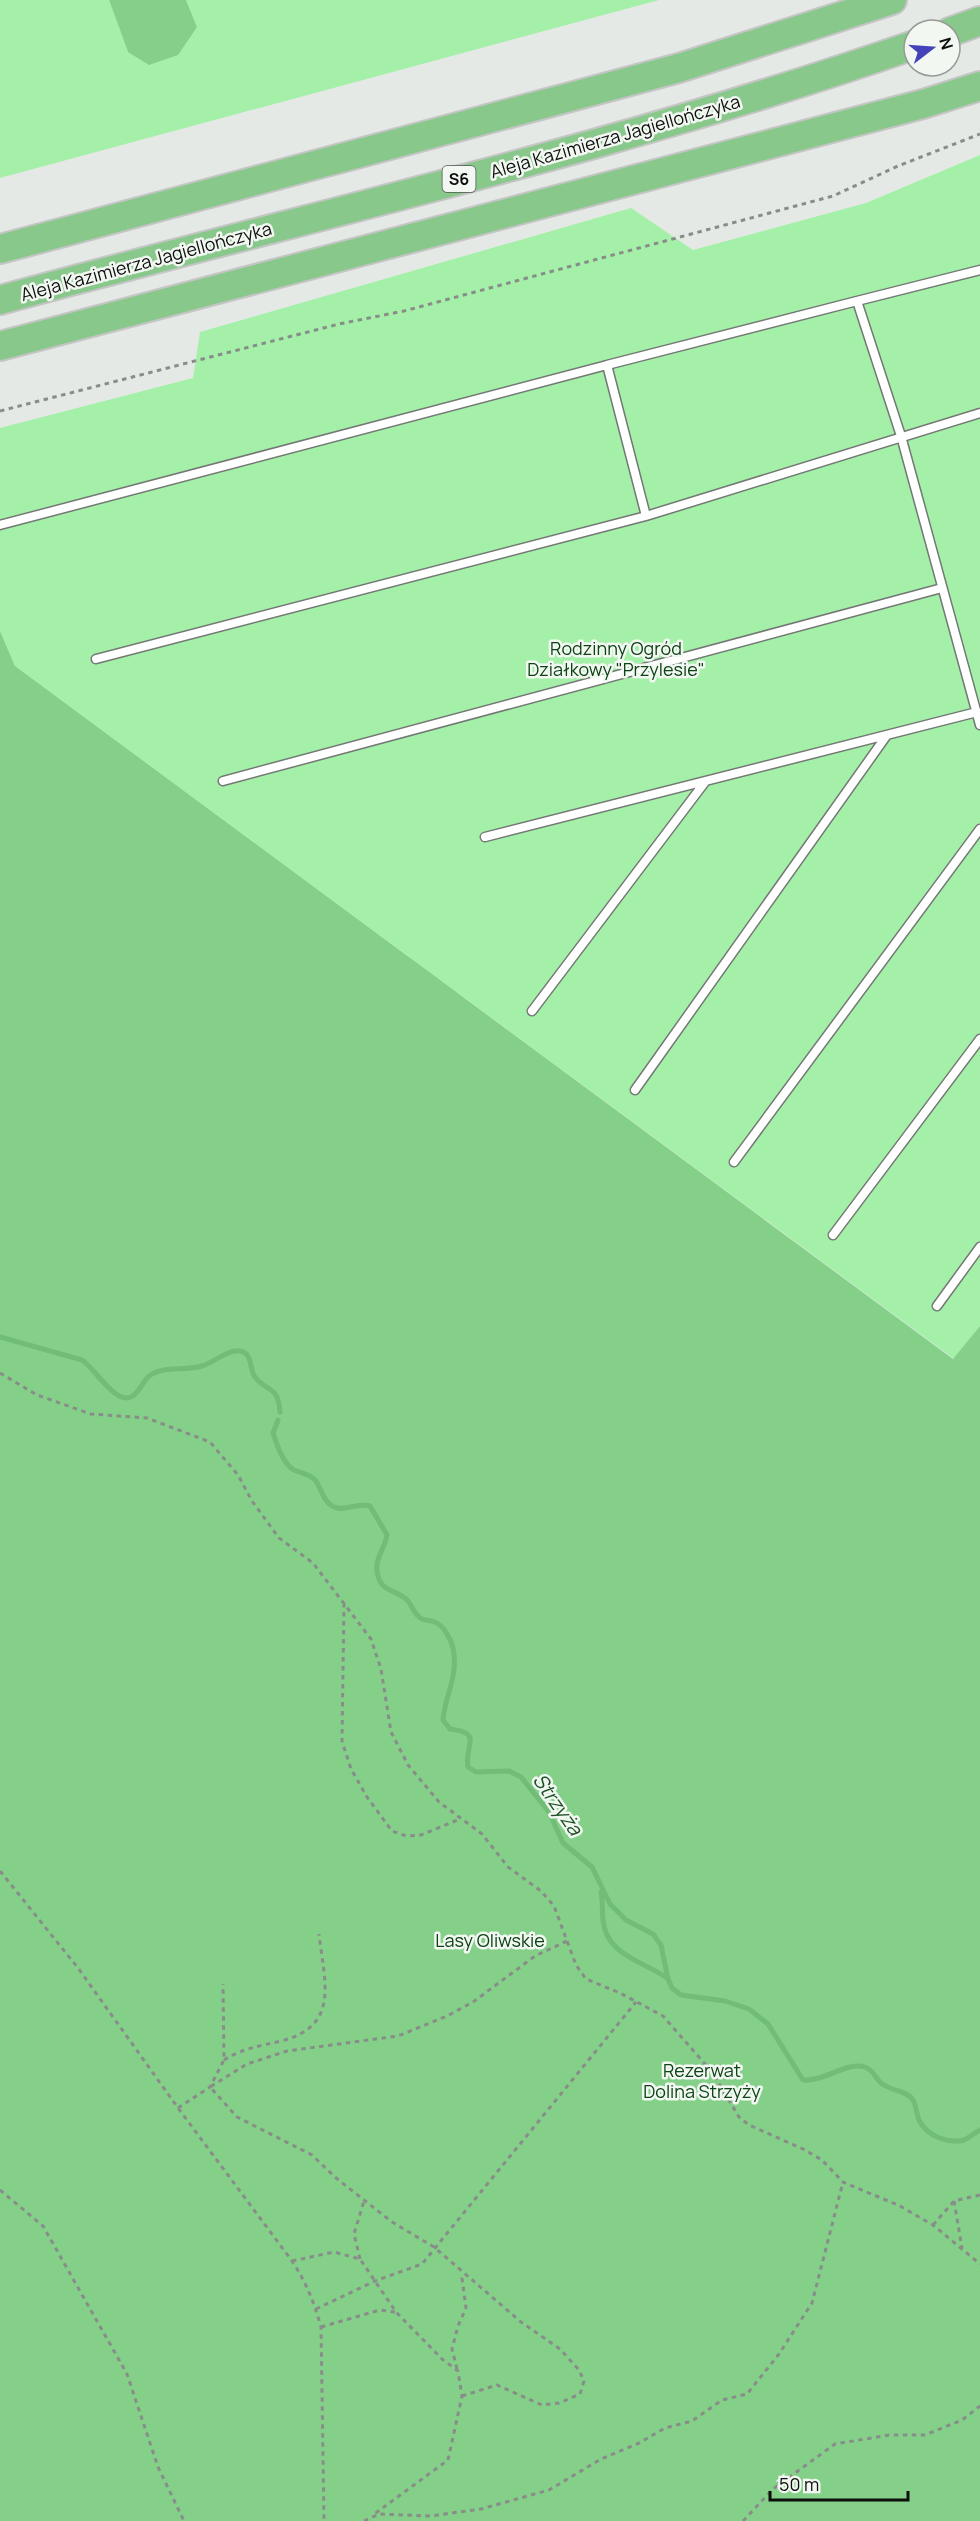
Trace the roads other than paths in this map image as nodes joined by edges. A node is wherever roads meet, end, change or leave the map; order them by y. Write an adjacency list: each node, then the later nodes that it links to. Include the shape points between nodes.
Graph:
1 (892, 0): 6 (highway, via 679,68)
2 (980, 21): 3 (highway)
3 (962, 28)
4 (902, 49): 8 (highway, Aleja Kazimierza Jagiellończyka / S6, via 526,162)
5 (980, 86): 10 (highway)
6 (0, 247)
7 (980, 272): 9 (lane)
8 (0, 300)
9 (857, 301): 11 (lane); 13 (lane)
10 (0, 346)
11 (607, 365): 14 (lane); 15 (lane)
12 (980, 413): 13 (lane)
13 (901, 436): 14 (lane); 16 (lane)
14 (646, 516): 17 (lane)
15 (0, 525)
16 (942, 588): 18 (lane); 21 (lane)
17 (96, 659)
18 (976, 712): 19 (lane); 20 (lane)
19 (980, 725)
20 (887, 735): 22 (lane); 27 (lane)
21 (223, 781)
22 (705, 781): 24 (lane); 25 (lane)
23 (980, 829): 28 (lane)
24 (485, 837)
25 (532, 1011)
26 (980, 1039): 29 (lane)
27 (635, 1090)
28 (734, 1162)
29 (833, 1235)
30 (980, 1247): 31 (lane)
31 (937, 1306)

